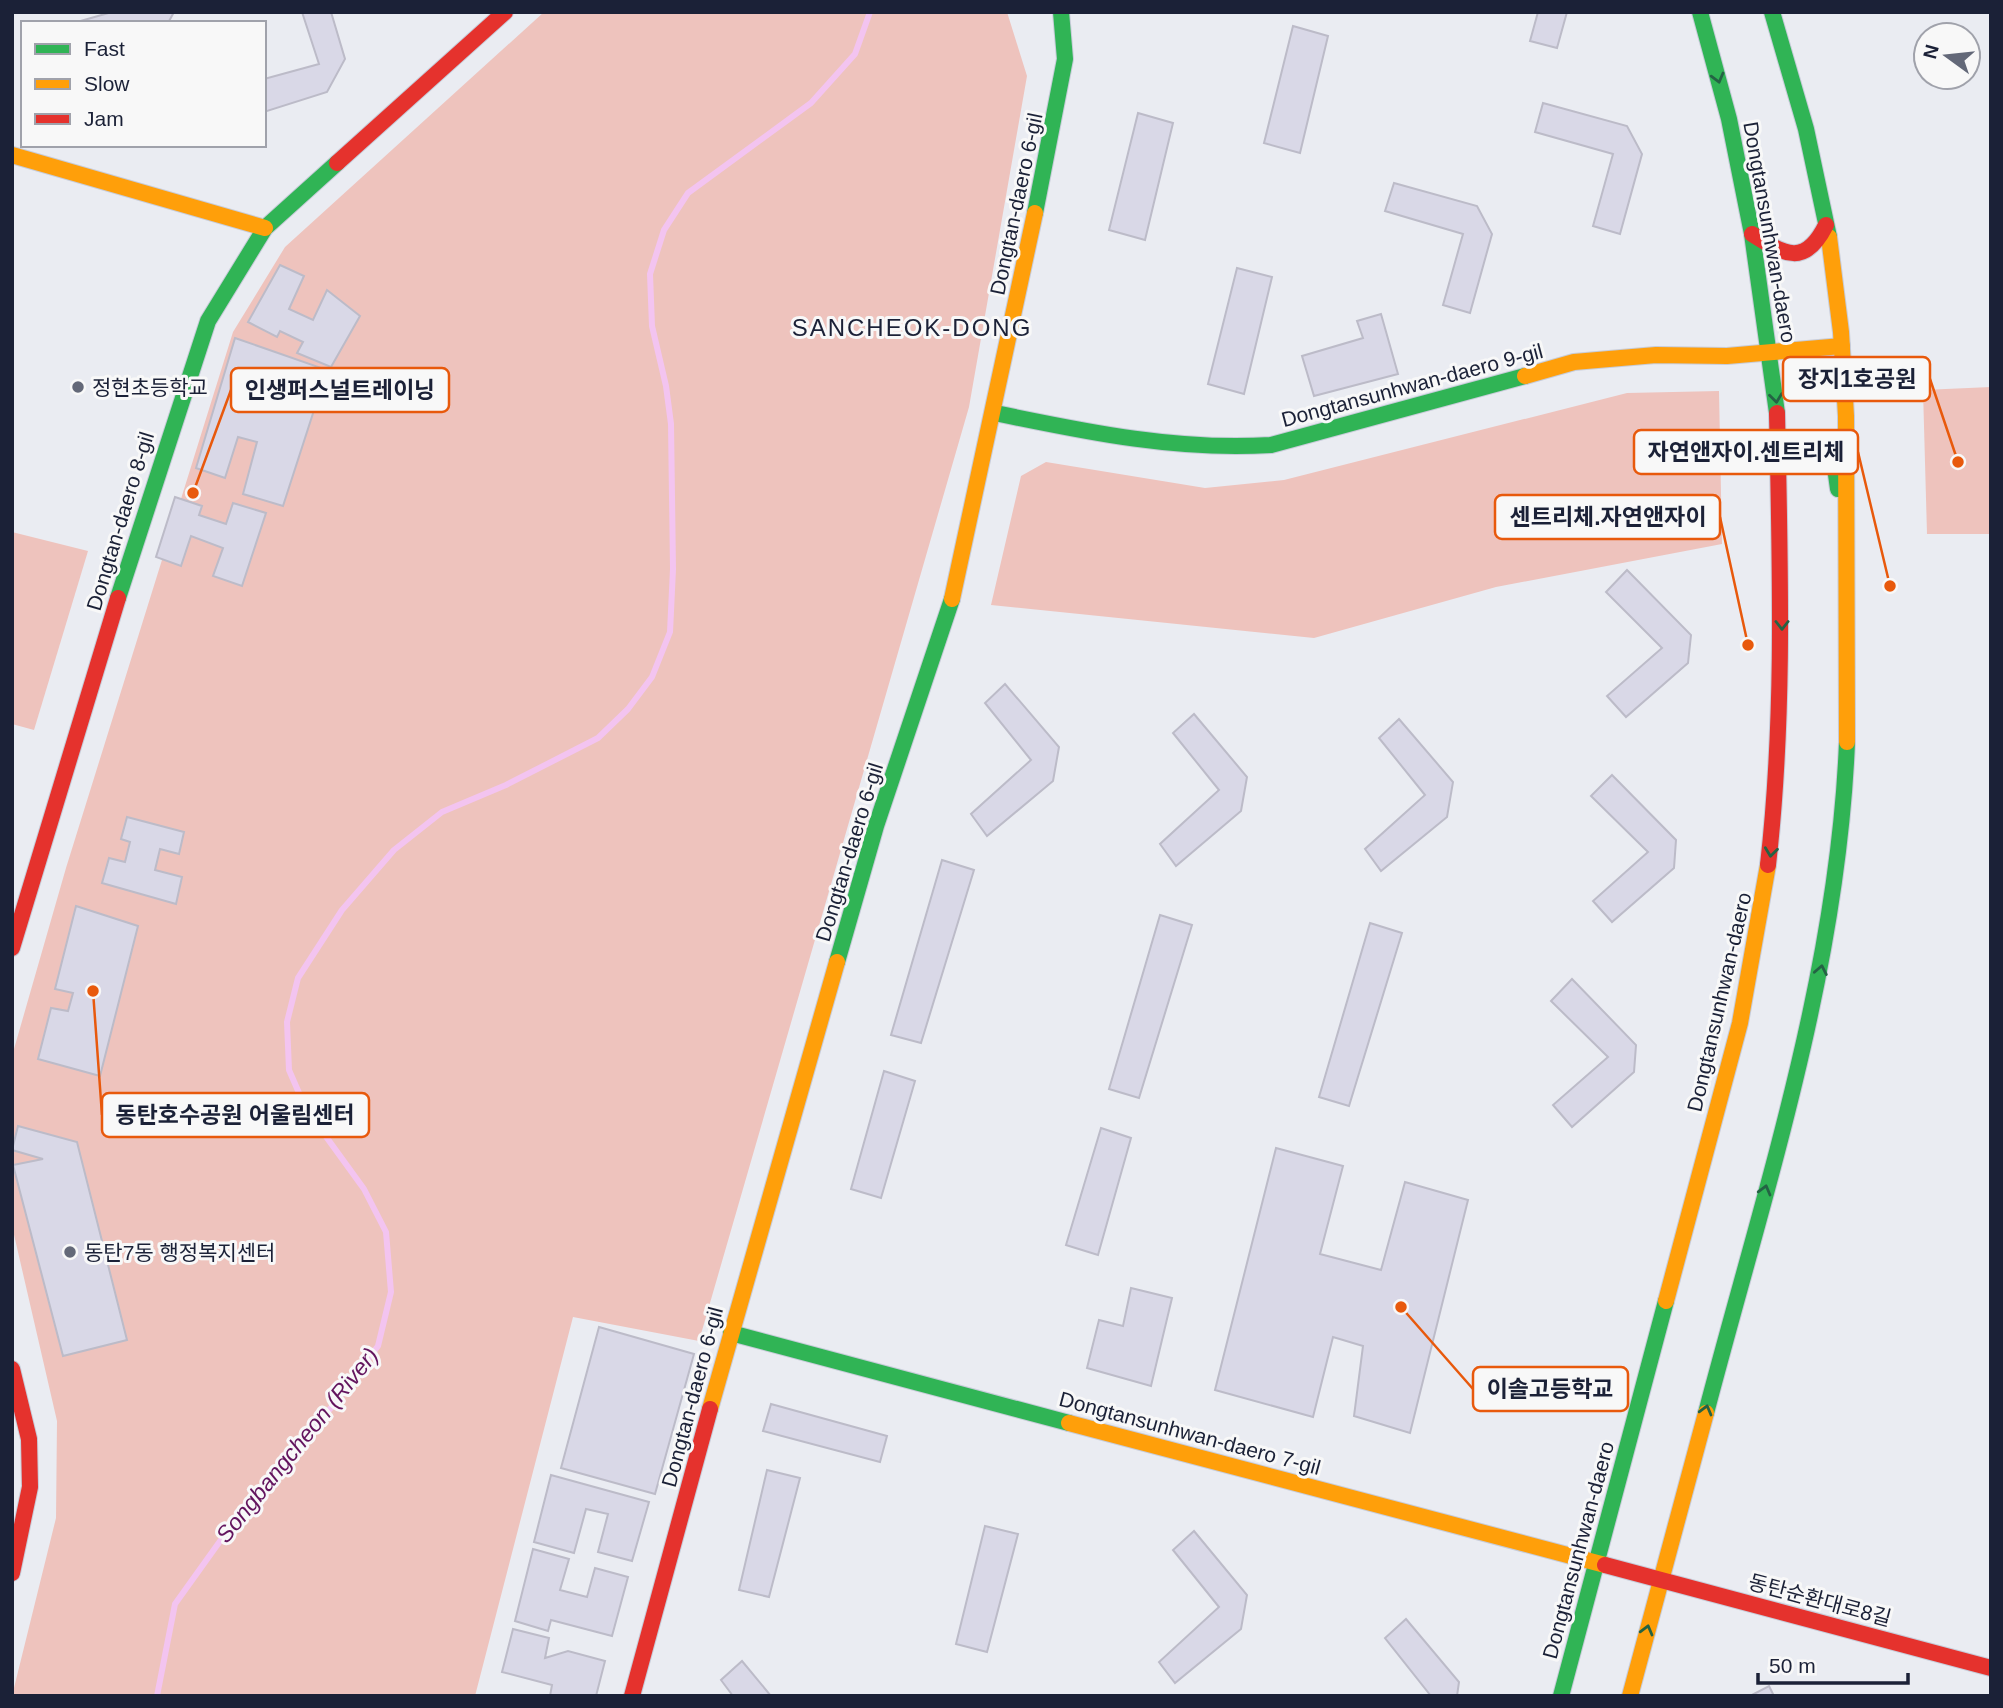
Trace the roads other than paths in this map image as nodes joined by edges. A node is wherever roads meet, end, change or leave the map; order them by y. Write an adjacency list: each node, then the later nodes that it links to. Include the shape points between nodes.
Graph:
1 (505, 12): 7 (street, Dongtan-daero 8-gil)
2 (1061, 12): 11 (street, Dongtan-daero 6-gil, via 1065,59 1058,106)
3 (1700, 12): 8 (street, Dongtansunhwan-daero, one-way to 8, via 1729,119)
4 (1772, 12): 6 (street, via 1806,128)
5 (12, 155): 7 (street)
6 (1826, 225): 8 (street, via 1818,244 1807,253 1775,249); 9 (street)
7 (265, 228): 14 (street, Dongtan-daero 8-gil, via 208,321 194,356)
8 (1752, 234): 10 (street, Dongtansunhwan-daero)
9 (1842, 346): 10 (street, Dongtansunhwan-daero 9-gil); 13 (street)
10 (1770, 353): 11 (street, Dongtansunhwan-daero 9-gil, via 1574,362 1271,445 1226,450 1184,448); 12 (street, Dongtansunhwan-daero, one-way to 12)
11 (995, 413): 15 (street, Dongtan-daero 6-gil, via 949,610 876,826)
12 (1779, 456): 13 (street, via 1801,446 1814,446 1824,447 1834,460); 17 (street, Dongtansunhwan-daero, one-way to 17, via 1781,717 1764,902 1740,1023)
13 (1848, 550): 20 (street, one-way to 13, via 1810,1021 1824,952 1846,777)
14 (12, 948)
15 (730, 1333): 17 (street, Dongtansunhwan-daero 7-gil); 22 (street, Dongtan-daero 6-gil)
16 (12, 1369): 18 (street, via 29,1439 30,1487)
17 (1597, 1562): 19 (street, Dongtansunhwan-daero 7-gil); 23 (street, Dongtansunhwan-daero)
18 (12, 1573)
19 (1639, 1574): 20 (street, 동탄순환대로8길)
20 (1661, 1579): 21 (street, 동탄순환대로8길); 24 (street, one-way to 20)
21 (1991, 1668)
22 (632, 1696)
23 (1561, 1696)
24 (1630, 1696)

